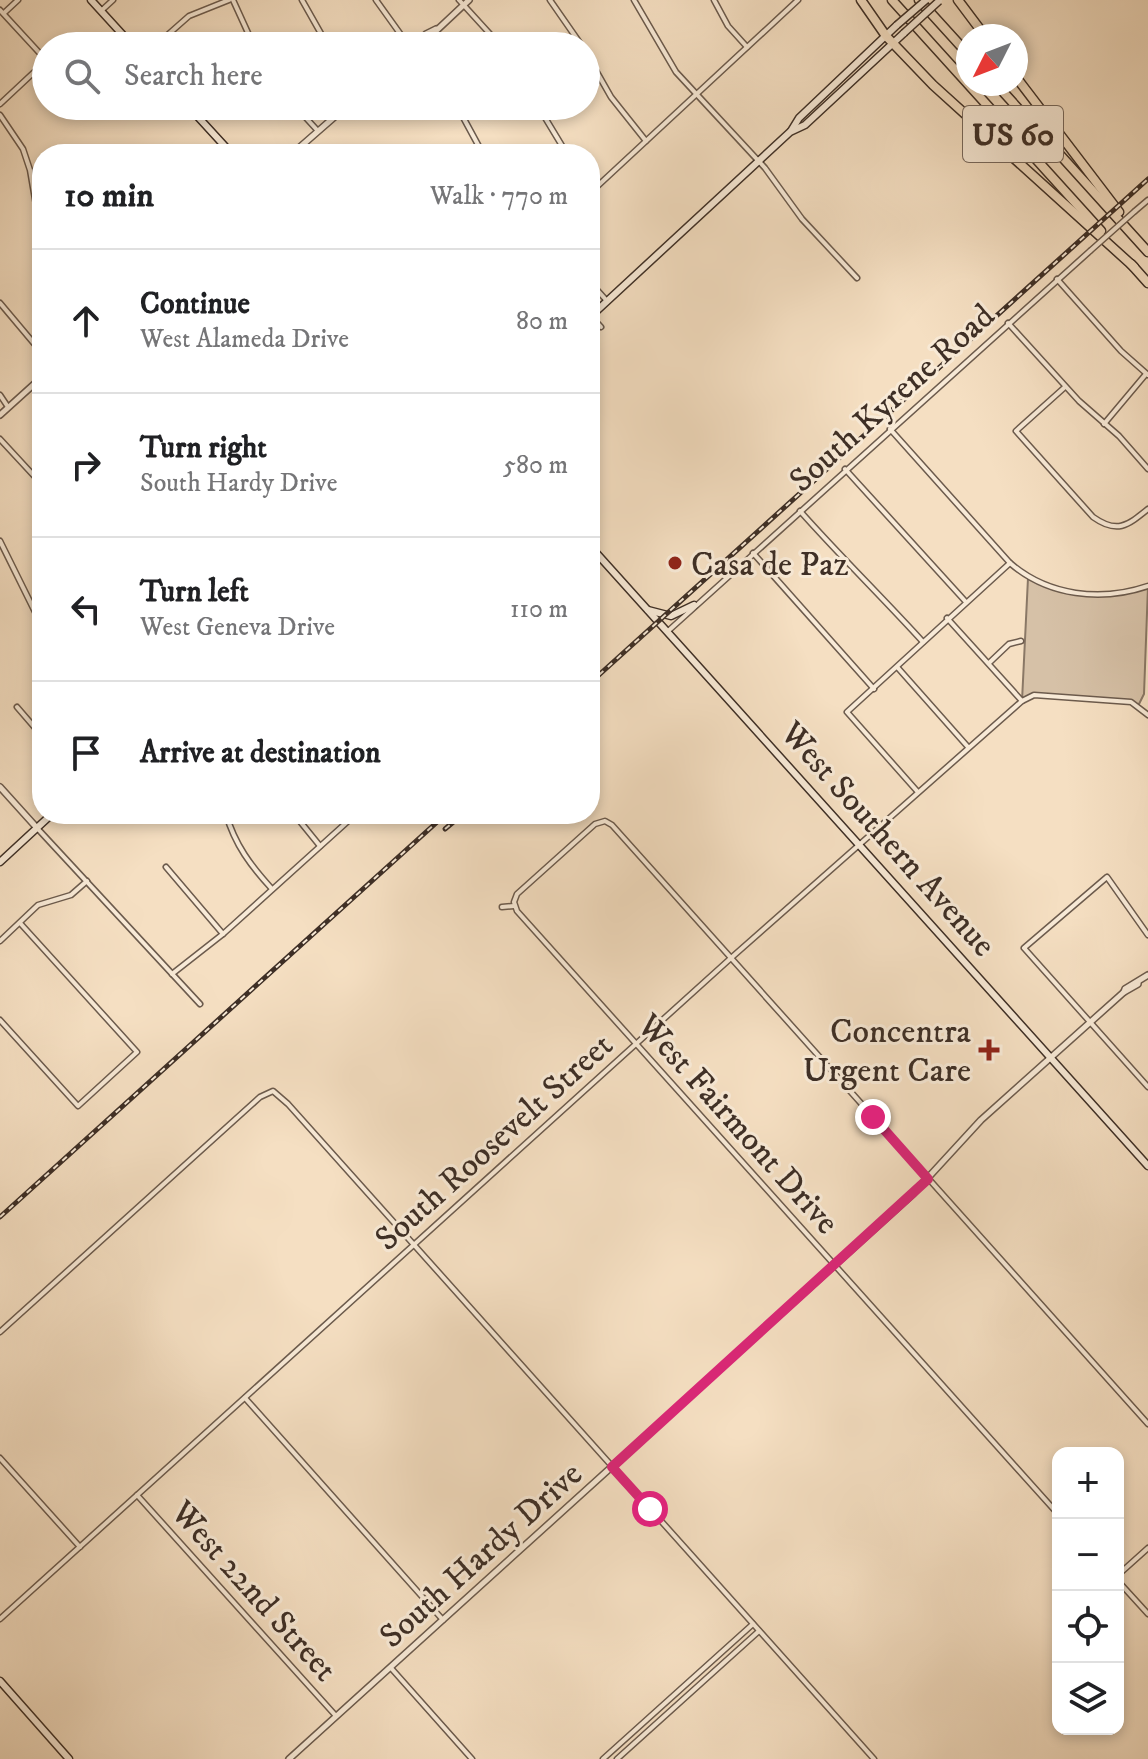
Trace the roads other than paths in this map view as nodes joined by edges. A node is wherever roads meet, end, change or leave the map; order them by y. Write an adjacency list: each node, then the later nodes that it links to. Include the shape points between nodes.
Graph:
1 (18, 0): 20 (street)
2 (91, 0): 19 (main road)
3 (113, 0): 19 (street)
4 (231, 0): 23 (street, via 189,16); 24 (street)
5 (302, 0): 25 (street)
6 (376, 0): 26 (street)
7 (469, 0): 18 (street)
8 (550, 0): 29 (street)
9 (634, 0): 37 (street, via 672,65)
10 (714, 0): 33 (street)
11 (798, 0): 33 (street)
12 (861, 0): 30 (highway)
13 (892, 0): 57 (highway, US 60)
14 (919, 0): 31 (highway)
15 (926, 0): 30 (main road, bridge)
16 (939, 0): 30 (main road, bridge, via 904,33)
17 (958, 0): 21 (highway)
18 (462, 2): 27 (street); 28 (street)
19 (101, 11): 22 (main road)
20 (2, 12): 32 (street)
21 (976, 24)
22 (120, 32)
23 (171, 32)
24 (247, 32)
25 (320, 32)
26 (403, 32)
27 (430, 32)
28 (489, 32)
29 (572, 32)
30 (889, 39): 52 (main road, via 805,125); 57 (highway)
31 (956, 41)
32 (32, 45)
33 (747, 47): 37 (street)
34 (32, 73): 39 (street)
35 (600, 78): 47 (street)
36 (1028, 93): 56 (highway)
37 (697, 94): 47 (street); 52 (street)
38 (1007, 96): 56 (highway, US 60)
39 (0, 104)
40 (0, 115): 53 (street, via 23,149)
41 (201, 120): 48 (main road)
42 (308, 120): 46 (street)
43 (331, 120): 46 (street)
44 (465, 120): 50 (street)
45 (546, 120): 51 (street)
46 (318, 131): 49 (street)
47 (646, 141): 54 (street)
48 (223, 144)
49 (303, 144)
50 (478, 144)
51 (561, 144)
52 (758, 161): 58 (street); 62 (main road)
53 (32, 175)
54 (600, 183)
55 (1148, 200): 59 (street, South Kyrene Road, bridge)
56 (1148, 249)
57 (1134, 267): 60 (highway, US 60)
58 (857, 278)
59 (1057, 279): 65 (street, South Kyrene Road); 67 (street)
60 (1148, 283)
61 (600, 293): 62 (street)
62 (607, 301): 64 (main road)
63 (0, 303): 66 (street)
64 (600, 307)
65 (1008, 323): 69 (street); 75 (street, South Kyrene Road)
66 (32, 339)
67 (1147, 374): 74 (street)
68 (32, 386): 72 (street)
69 (1065, 387): 74 (street); 80 (street, via 1016,431 1104,524 1125,525)
70 (0, 395): 72 (street)
71 (0, 403): 72 (street)
72 (8, 407): 73 (street)
73 (0, 415)
74 (1104, 424): 78 (street)
75 (890, 429): 77 (street, South Kyrene Road); 85 (street)
76 (0, 439): 79 (street)
77 (845, 469): 81 (street, South Kyrene Road); 87 (street)
78 (1148, 469)
79 (32, 474)
80 (1148, 509)
81 (800, 511): 83 (street, South Kyrene Road); 94 (street)
82 (0, 541): 89 (street)
83 (753, 553): 88 (street, South Kyrene Road); 97 (street)
84 (600, 557): 90 (main road, West Southern Avenue)
85 (1010, 563): 86 (street, via 1056,590 1107,594); 87 (street)
86 (1148, 586)
87 (966, 602): 91 (street)
88 (694, 605): 90 (main road, via 671,616); 92 (street, South Kyrene Road)
89 (32, 606)
90 (648, 610): 92 (main road, West Southern Avenue)
91 (947, 618): 94 (street); 95 (street)
92 (667, 632): 114 (main road, West Southern Avenue)
93 (1021, 641): 95 (street, via 1009,644)
94 (923, 642): 96 (street)
95 (989, 663): 98 (street)
96 (898, 668): 97 (street); 102 (street)
97 (874, 689): 104 (street, via 847,712)
98 (1022, 701): 100 (street, via 1034,695 1131,702); 102 (street, South Roosevelt Street)
99 (17, 707): 101 (street)
100 (1148, 715)
101 (32, 724)
102 (968, 747): 104 (street, South Roosevelt Street)
103 (0, 787): 105 (street)
104 (917, 791): 114 (street, South Roosevelt Street)
105 (32, 822)
106 (600, 822): 126 (street, via 619,833)
107 (33, 824): 113 (street)
108 (41, 824): 113 (main road)
109 (229, 824): 119 (street, via 244,857)
110 (302, 824): 115 (street)
111 (345, 824): 115 (street)
112 (595, 824): 120 (street, via 517,894)
113 (37, 828): 116 (main road); 118 (street)
114 (859, 843): 126 (street, South Roosevelt Street); 133 (main road, West Southern Avenue)
115 (320, 847): 119 (street)
116 (0, 862)
117 (166, 867): 123 (street)
118 (87, 881): 122 (street, via 71,895 45,901); 127 (street)
119 (273, 890): 123 (street)
120 (514, 904): 121 (street); 132 (street, West Fairmont Drive)
121 (502, 907)
122 (20, 923): 125 (street); 130 (street, via 137,1052 78,1106)
123 (223, 934): 127 (street)
124 (1148, 935): 131 (street, via 1107,877 1024,948)
125 (0, 941)
126 (731, 958): 132 (street, South Roosevelt Street); 136 (street)
127 (172, 974): 129 (street)
128 (1148, 975): 131 (street, South Hardy Drive)
129 (200, 1004)
130 (0, 1020)
131 (1090, 1022): 133 (street, South Hardy Drive); 134 (street)
132 (636, 1044): 137 (street, South Roosevelt Street); 138 (street, West Fairmont Drive)
133 (1051, 1057): 135 (main road, West Southern Avenue); 136 (street, South Hardy Drive, via 981,1120)
134 (1148, 1087)
135 (1148, 1166)
136 (928, 1179): 138 (street, South Hardy Drive); 141 (street)
137 (414, 1245): 139 (street, via 273,1091 260,1097); 140 (street, South Roosevelt Street); 143 (street)
138 (834, 1265): 143 (street, South Hardy Drive); 145 (street, West Fairmont Drive)
139 (0, 1332)
140 (245, 1398): 144 (street, South Roosevelt Street); 152 (street)
141 (1148, 1424)
142 (0, 1458): 146 (street)
143 (612, 1467): 152 (street, South Hardy Drive); 153 (street)
144 (137, 1495): 146 (street, South Roosevelt Street); 157 (street, West 22nd Street)
145 (1052, 1507)
146 (80, 1547): 151 (street, South Roosevelt Street)
147 (1148, 1548): 148 (street)
148 (1124, 1570)
149 (1124, 1588): 150 (street)
150 (1148, 1614)
151 (0, 1619)
152 (443, 1620): 155 (street, South Hardy Drive)
153 (753, 1624): 154 (street); 161 (street)
154 (759, 1631): 162 (street); 163 (street)
155 (391, 1668): 157 (street, South Hardy Drive); 160 (street)
156 (0, 1681): 158 (main road)
157 (336, 1716): 159 (street, South Hardy Drive)
158 (68, 1759)
159 (289, 1759)
160 (472, 1759)
161 (603, 1759)
162 (617, 1759)
163 (874, 1759)

